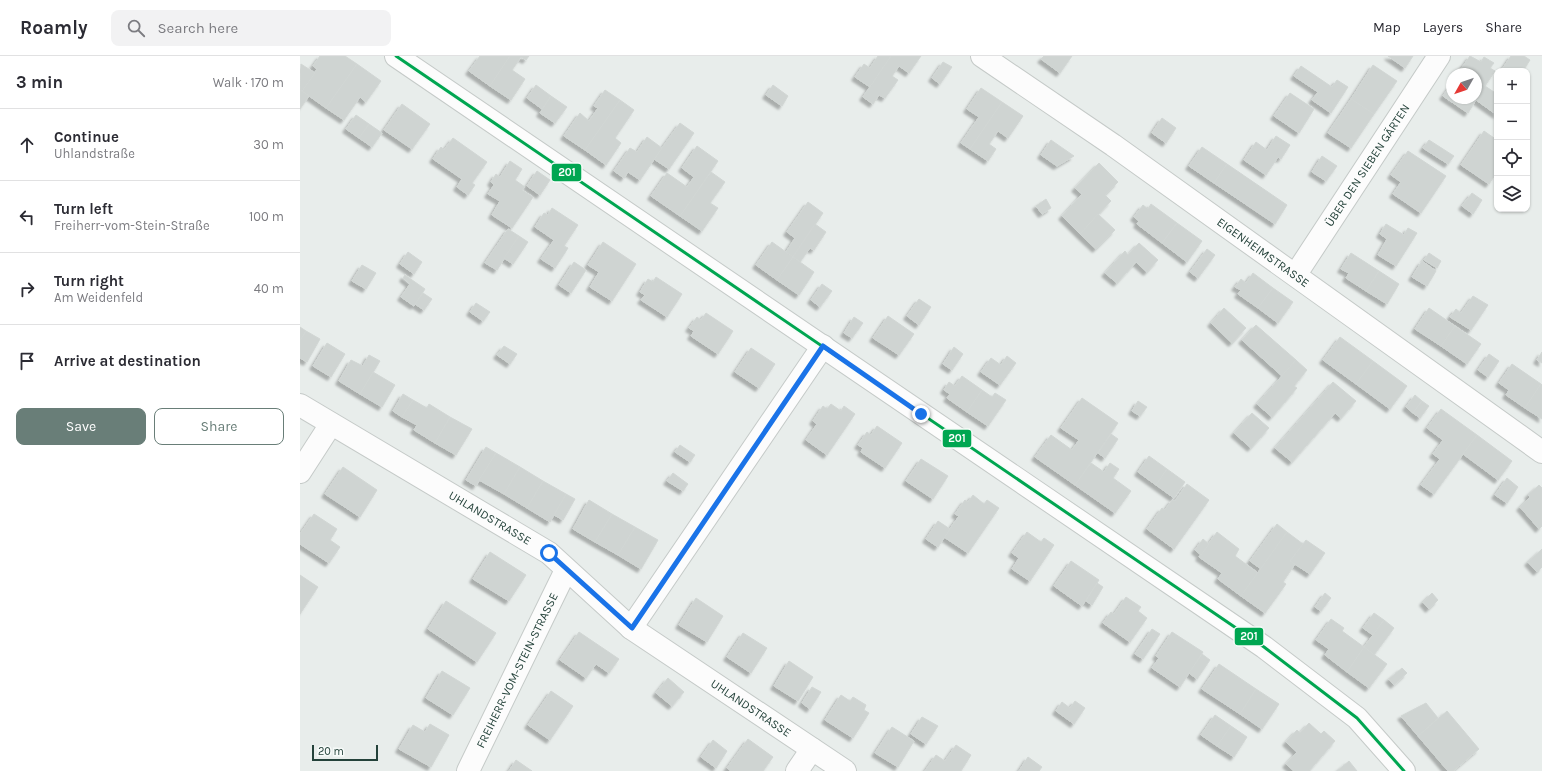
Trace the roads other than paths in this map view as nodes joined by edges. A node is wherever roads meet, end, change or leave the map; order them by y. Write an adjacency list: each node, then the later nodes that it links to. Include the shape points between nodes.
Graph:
1 (396, 56): 5 (street)
2 (982, 56): 4 (street, EIGENHEIMSTRASSE, via 1113,144)
3 (1439, 56): 4 (street, ÜBER DEN SIEBEN GÄRTEN)
4 (1296, 274): 8 (street, EIGENHEIMSTRASSE)
5 (823, 346): 11 (street); 16 (street, via 1264,647 1357,718)
6 (300, 405): 7 (street, UHLANDSTRASSE)
7 (331, 424): 9 (street); 10 (street, UHLANDSTRASSE, via 549,553)
8 (1542, 452)
9 (300, 472)
10 (566, 570): 11 (street, UHLANDSTRASSE); 13 (street, FREIHERR-VOM-STEIN-STRASSE)
11 (632, 628): 12 (street, UHLANDSTRASSE)
12 (812, 749): 14 (street); 15 (street, UHLANDSTRASSE)
13 (468, 771)
14 (797, 771)
15 (846, 771)
16 (1404, 771)

